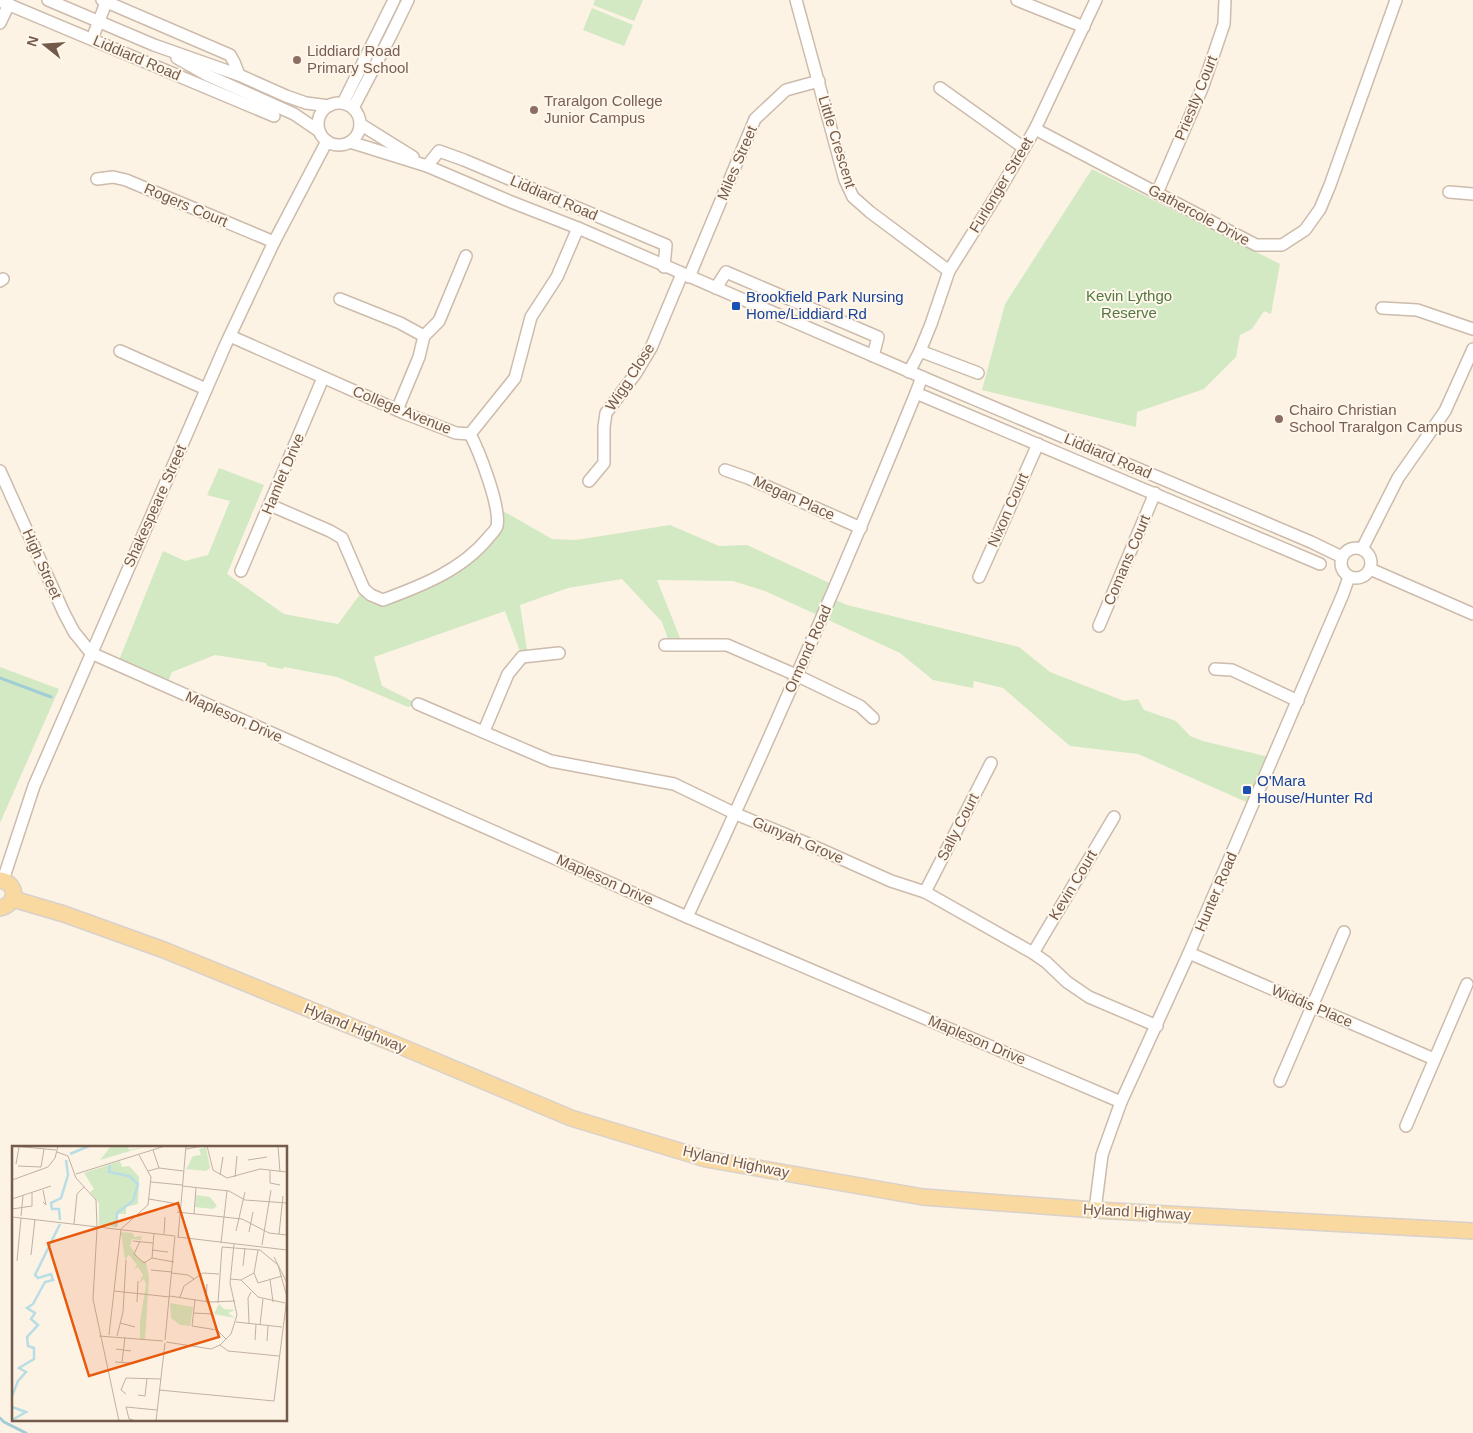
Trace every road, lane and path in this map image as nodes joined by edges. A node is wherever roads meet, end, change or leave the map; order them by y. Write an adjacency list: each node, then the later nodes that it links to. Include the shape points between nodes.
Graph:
1 (48, 0): 11 (street, Liddiard Road)
2 (394, 0): 19 (street)
3 (408, 0): 19 (street, via 391,35)
4 (796, 0): 17 (street, Little Crescent)
5 (1017, 0): 13 (street)
6 (1096, 0): 13 (street, Furlonger Street)
7 (1225, 0): 31 (street, Priestly Court, via 1224,24 1203,86)
8 (1396, 0): 31 (street, Gathercole Drive, via 1330,185 1320,209 1305,230 1282,245 1256,245)
9 (105, 1): 11 (street); 16 (street, via 230,55)
10 (5, 3): 12 (street); 14 (street, Liddiard Road)
11 (99, 21): 14 (street); 15 (street, Liddiard Road)
12 (0, 23)
13 (1084, 27): 23 (street, Furlonger Street)
14 (92, 39): 21 (street, Liddiard Road)
15 (154, 44): 16 (street, Liddiard Road); 24 (street, Liddiard Road, via 206,75 294,114)
16 (239, 75): 20 (street, Liddiard Road, via 306,103)
17 (819, 81): 37 (street, Little Crescent, via 845,180 853,197); 38 (street, Miles Street, via 786,90 755,119)
18 (940, 88): 27 (street)
19 (348, 105): 20 (street, via 336,103); 22 (street, via 359,117)
20 (329, 106): 24 (street, via 320,116)
21 (274, 116)
22 (360, 124): 26 (street); 28 (street, Liddiard Road)
23 (1035, 129): 27 (street, Furlonger Street); 31 (street, Gathercole Drive)
24 (319, 131): 25 (street)
25 (327, 141): 26 (street, via 336,144); 34 (street, Shakespeare Street)
26 (350, 142): 28 (street, Liddiard Road)
27 (1024, 148): 37 (street, Furlonger Street)
28 (427, 166): 33 (street, Liddiard Road); 36 (street, Liddiard Road, via 440,151 666,245)
29 (97, 179): 34 (street, Rogers Court, via 113,177 126,180)
30 (1448, 192): 32 (street)
31 (1157, 193)
32 (1473, 194)
33 (578, 228): 36 (street, Liddiard Road); 56 (street, College Avenue, via 557,277 531,317 515,378)
34 (274, 242): 43 (street, Shakespeare Street)
35 (466, 256): 44 (street, via 439,321)
36 (664, 267): 38 (street, Liddiard Road)
37 (949, 271): 47 (street, Furlonger Street)
38 (685, 275): 39 (street, Liddiard Road); 60 (street, Wigg Close, via 651,348 606,414 604,463)
39 (716, 288): 48 (street, Liddiard Road); 48 (street, via 726,272 869,333 878,337)
40 (340, 299): 44 (street)
41 (1382, 308): 42 (street, via 1417,310)
42 (1473, 329)
43 (230, 336): 52 (street, College Avenue); 53 (street, Shakespeare Street)
44 (424, 336): 55 (street, via 419,357)
45 (1473, 349): 64 (street, via 1445,411 1398,478)
46 (120, 351): 53 (street)
47 (920, 351): 49 (street, Furlonger Street); 50 (street)
48 (874, 356): 49 (street, Liddiard Road)
49 (909, 372): 51 (street, Liddiard Road)
50 (978, 373)
51 (922, 377): 54 (street, Ormond Road); 65 (street, Liddiard Road)
52 (324, 378): 55 (street, College Avenue); 62 (street, Hamlet Drive)
53 (206, 389): 74 (street, Shakespeare Street)
54 (916, 393): 57 (street, Liddiard Road); 63 (street, Ormond Road)
55 (397, 410): 56 (street, College Avenue, via 456,433)
56 (470, 434): 62 (street, via 487,475 497,527 458,566 384,600 364,589 342,538)
57 (1038, 444): 61 (street, Liddiard Road); 69 (street, Nixon Court)
58 (725, 470): 63 (street, Megan Place)
59 (0, 471): 74 (street, High Street, via 64,613)
60 (590, 481)
61 (1155, 493): 66 (street, Liddiard Road); 72 (street, Comans Court)
62 (270, 505): 68 (street, Hamlet Drive)
63 (862, 528): 77 (street, Ormond Road)
64 (1362, 549): 65 (street, via 1348,550); 67 (street, via 1369,555)
65 (1342, 557): 70 (street, via 1343,570)
66 (1320, 564)
67 (1370, 569): 70 (street, via 1363,576); 71 (street)
68 (241, 571)
69 (979, 577)
70 (1349, 577): 78 (street, Hunter Road)
71 (1473, 614)
72 (1099, 626)
73 (665, 645): 77 (street, via 727,645)
74 (91, 653): 85 (street, Shakespeare Street, via 34,786); 89 (street, Mapleson Drive)
75 (559, 653): 81 (street, via 522,657 508,674)
76 (1215, 669): 78 (street, via 1232,670)
77 (796, 675): 80 (street, via 860,706); 83 (street, Ormond Road)
78 (1298, 701): 92 (street, Hunter Road)
79 (418, 704): 81 (street, Gunyah Grove)
80 (874, 718)
81 (484, 731): 83 (street, Gunyah Grove, via 551,760 674,784)
82 (991, 763): 86 (street, Sally Court)
83 (736, 814): 86 (street, Gunyah Grove, via 891,881); 89 (street, Ormond Road)
84 (1114, 817): 91 (street, Kevin Court)
85 (1, 880): 87 (main road, via 13,888)
86 (926, 892): 91 (street, Gunyah Grove)
87 (13, 898): 88 (main road); 100 (main road, Hyland Highway, via 164,950 570,1118 706,1159 923,1196)
88 (0, 908)
89 (687, 917): 98 (street, Mapleson Drive)
90 (1344, 932): 94 (street)
91 (1033, 953): 95 (street, Gunyah Grove, via 1090,997)
92 (1190, 954): 94 (street, Widdis Place); 95 (street, Hunter Road)
93 (1467, 984): 96 (street)
94 (1313, 1007): 96 (street, Widdis Place); 97 (street)
95 (1156, 1026): 98 (street, Hunter Road)
96 (1434, 1059): 99 (street)
97 (1280, 1081)
98 (1121, 1102): 100 (street, Hunter Road, via 1102,1155)
99 (1406, 1126)
100 (1096, 1210): 101 (main road, Hyland Highway)
101 (1473, 1231)

